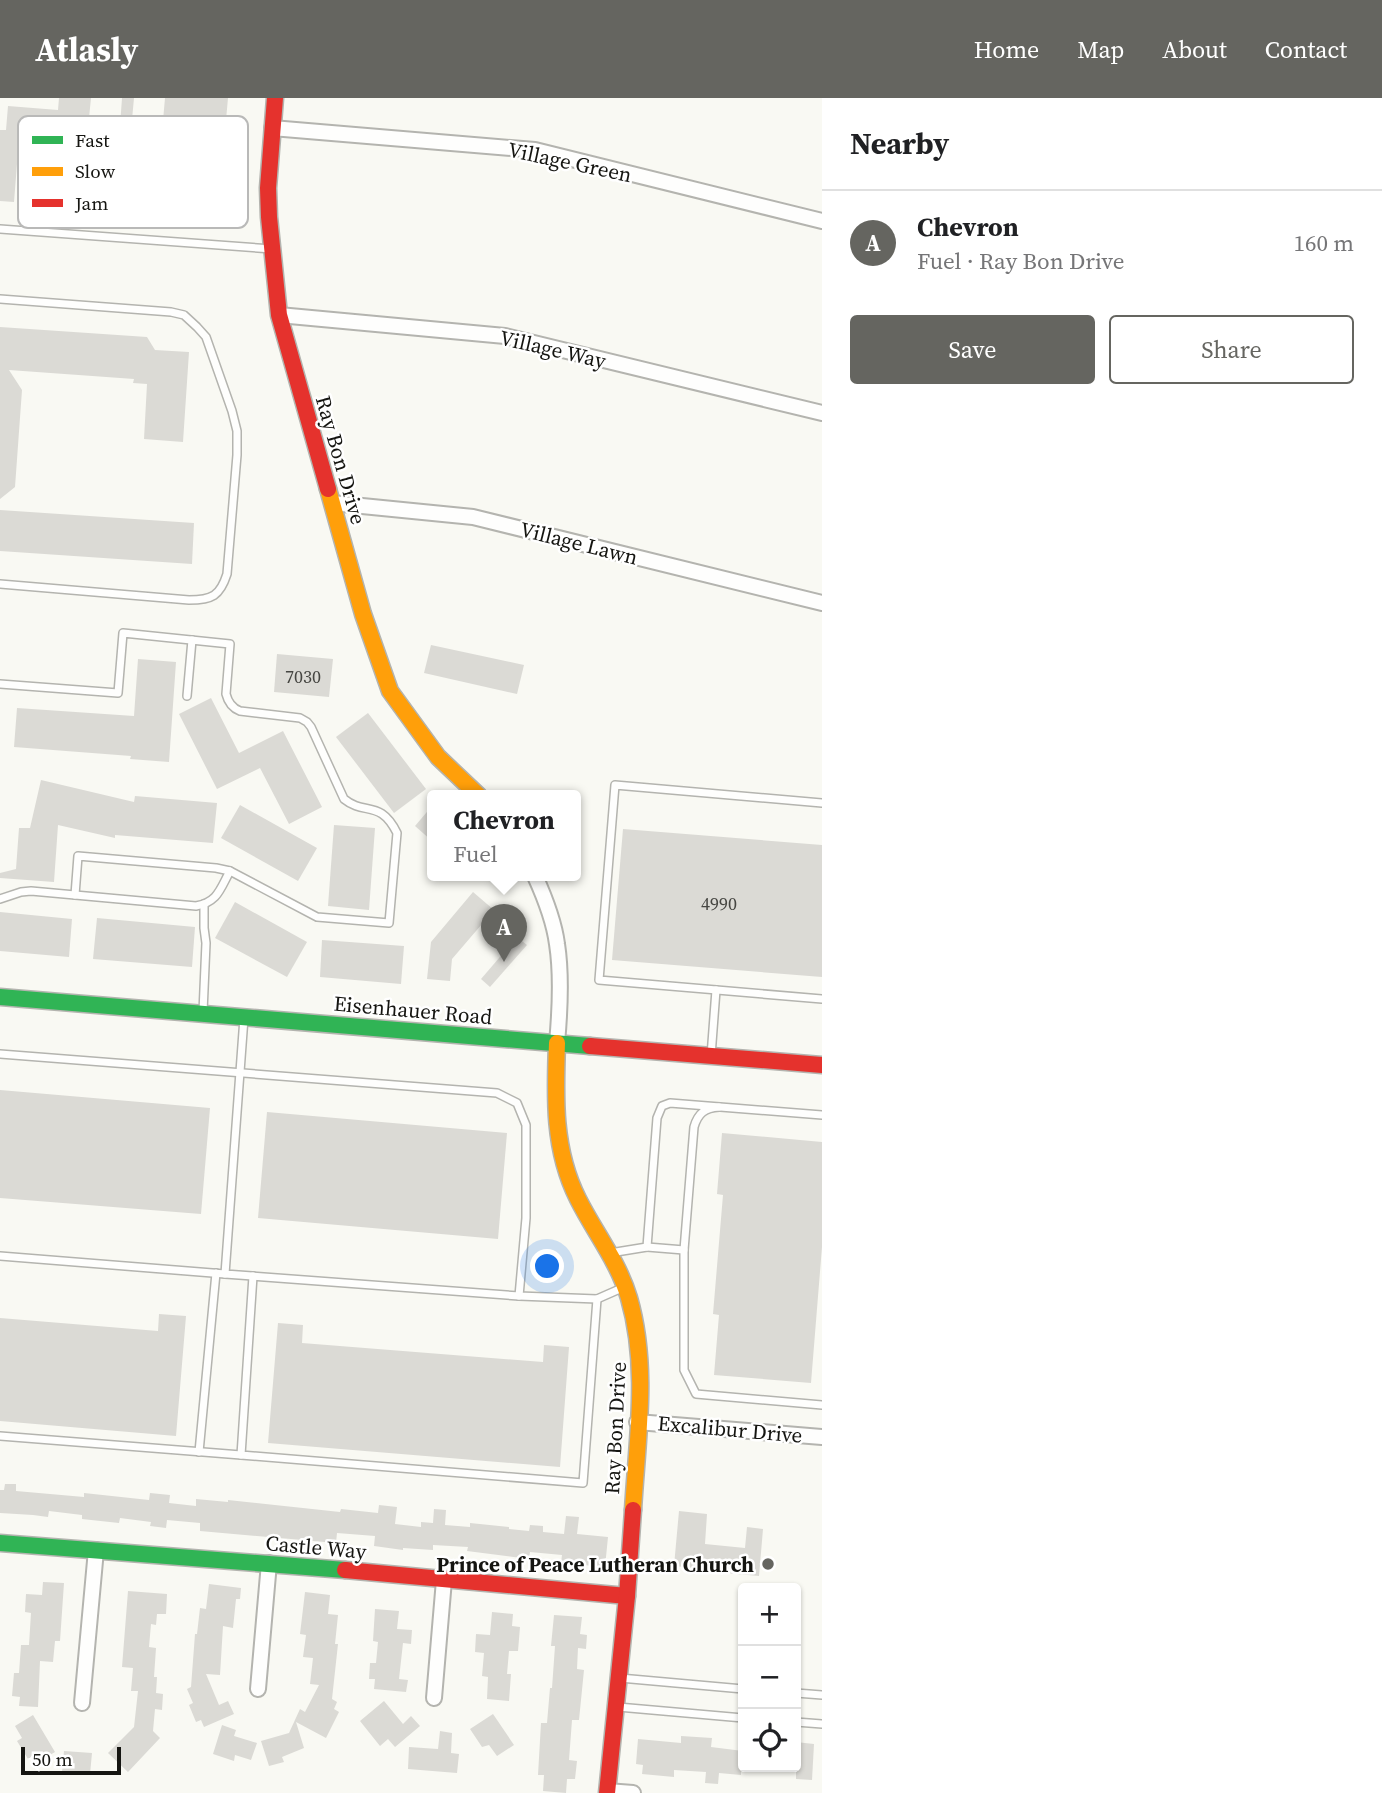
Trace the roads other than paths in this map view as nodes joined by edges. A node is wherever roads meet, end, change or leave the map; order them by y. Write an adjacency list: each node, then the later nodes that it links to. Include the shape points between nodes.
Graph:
1 (275, 98): 2 (street, Ray Bon Drive)
2 (272, 128): 3 (street, Village Green, via 535,150); 5 (street, Ray Bon Drive, via 268,188)
3 (822, 221)
4 (0, 229): 5 (lane)
5 (272, 249): 7 (street, Ray Bon Drive)
6 (0, 299): 10 (lane, via 184,316 206,337 237,431 227,574 222,589 213,596 189,600)
7 (279, 315): 8 (street, Village Way, via 505,336); 9 (street, Ray Bon Drive)
8 (822, 413)
9 (332, 503): 11 (street, Village Lawn, via 473,517); 15 (street, Ray Bon Drive, via 390,691 438,757)
10 (0, 583)
11 (822, 603)
12 (192, 640): 13 (lane, via 123,633 118,693); 14 (lane); 17 (lane, via 230,644 226,694 234,709 307,722 344,799 382,813 397,833 389,923 317,917)
13 (0, 684)
14 (187, 696)
15 (473, 790)
16 (822, 803): 22 (lane, via 615,785 599,980)
17 (230, 872): 19 (lane, via 78,856); 21 (lane, via 215,898)
18 (537, 881): 27 (street, Ray Bon Drive, via 558,945)
19 (75, 895): 20 (lane, via 31,891); 21 (lane)
20 (0, 899)
21 (204, 904): 25 (lane)
22 (716, 990): 24 (lane); 29 (lane)
23 (0, 997): 25 (street, Eisenhauer Road)
24 (822, 999)
25 (203, 1014): 26 (street, Eisenhauer Road)
26 (244, 1017): 27 (street, Eisenhauer Road); 31 (lane)
27 (557, 1042): 29 (street, Eisenhauer Road); 36 (street, Ray Bon Drive, via 555,1109 562,1156 578,1201)
28 (0, 1054): 31 (lane)
29 (712, 1056): 30 (street, Eisenhauer Road)
30 (822, 1065)
31 (239, 1074): 39 (lane); 42 (lane, via 497,1093 517,1103 526,1125 526,1218)
32 (719, 1107): 33 (lane); 34 (lane, via 662,1106 657,1118); 35 (lane, via 699,1114 694,1127)
33 (822, 1115)
34 (647, 1247): 35 (lane); 36 (lane)
35 (684, 1250): 44 (lane, via 684,1370 696,1394)
36 (610, 1253): 41 (street, Ray Bon Drive)
37 (0, 1256): 38 (lane)
38 (216, 1273): 39 (lane); 48 (lane)
39 (225, 1274): 40 (lane)
40 (253, 1276): 42 (lane); 49 (lane)
41 (625, 1287): 43 (lane); 45 (street, Ray Bon Drive, via 640,1354)
42 (519, 1296): 43 (lane)
43 (597, 1299): 49 (lane, via 583,1483)
44 (822, 1405)
45 (638, 1422): 47 (street, Excalibur Drive); 54 (street, Ray Bon Drive)
46 (0, 1436): 48 (lane)
47 (822, 1437)
48 (199, 1452): 49 (lane)
49 (241, 1455)
50 (0, 1543): 51 (street, Castle Way)
51 (96, 1550): 52 (street, Castle Way); 61 (street)
52 (269, 1563): 53 (street, Castle Way); 56 (street)
53 (444, 1580): 54 (street, Castle Way); 60 (street)
54 (627, 1596): 55 (street, Ray Bon Drive)
55 (619, 1678): 57 (lane); 62 (street, Ray Bon Drive)
56 (258, 1689)
57 (738, 1689)
58 (801, 1693): 59 (lane)
59 (822, 1695)
60 (435, 1698)
61 (82, 1703)
62 (616, 1707): 63 (lane); 66 (street, Ray Bon Drive)
63 (738, 1718)
64 (801, 1722): 65 (lane)
65 (822, 1724)
66 (607, 1792): 67 (street)
67 (633, 1793)

